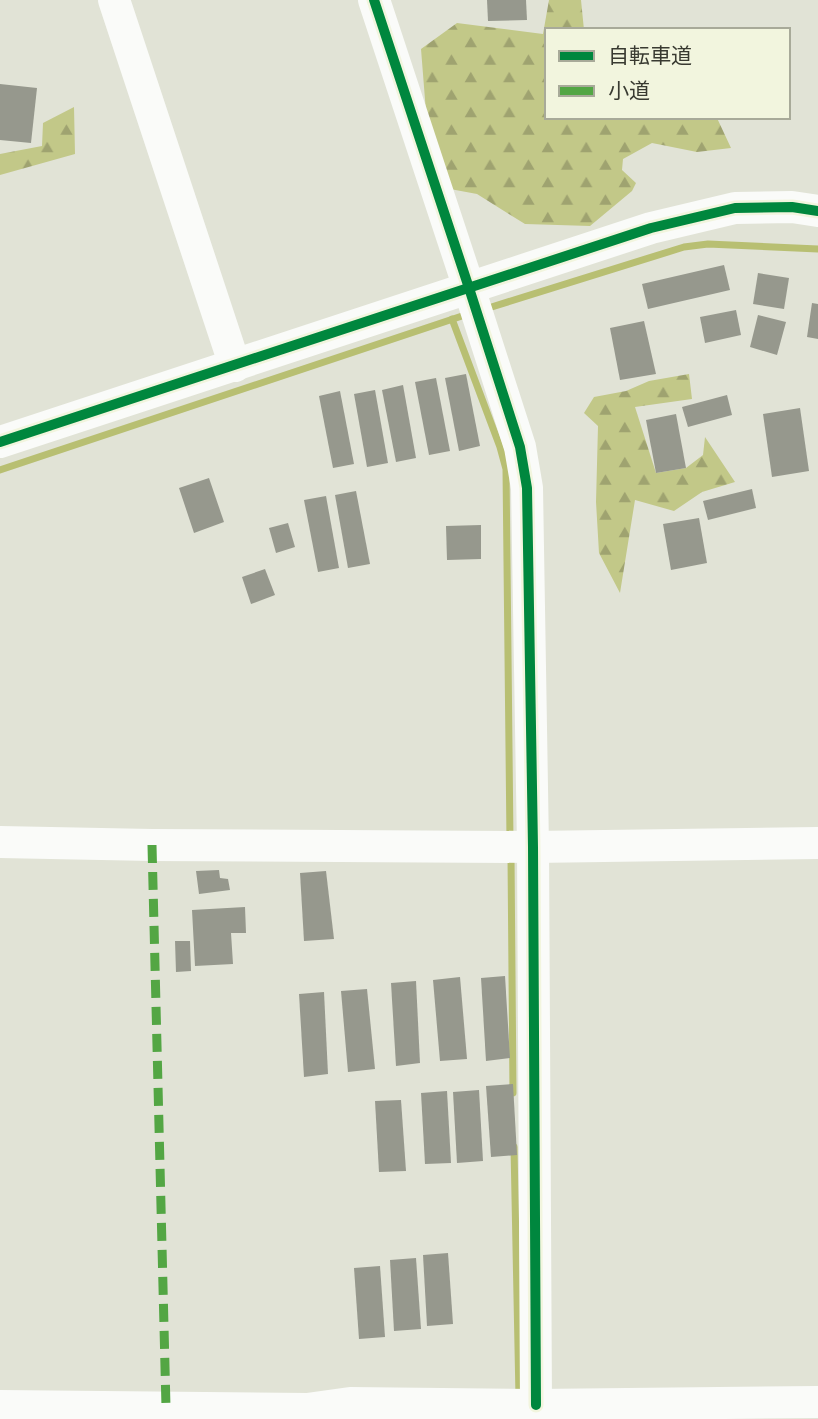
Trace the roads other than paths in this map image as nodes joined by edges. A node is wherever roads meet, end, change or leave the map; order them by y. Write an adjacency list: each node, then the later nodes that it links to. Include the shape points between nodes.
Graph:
1 (114, 0): 5 (street)
2 (374, 0): 4 (street)
3 (818, 211): 4 (street, via 735,208 651,228)
4 (469, 288): 5 (street); 9 (street, via 520,447 527,488)
5 (235, 366): 6 (street)
6 (0, 442)
7 (0, 842): 9 (street)
8 (818, 843): 9 (street)
9 (533, 847): 11 (street)
10 (818, 1402): 11 (street)
11 (536, 1405): 13 (street, via 349,1403)
12 (0, 1406): 13 (street)
13 (332, 1413)

